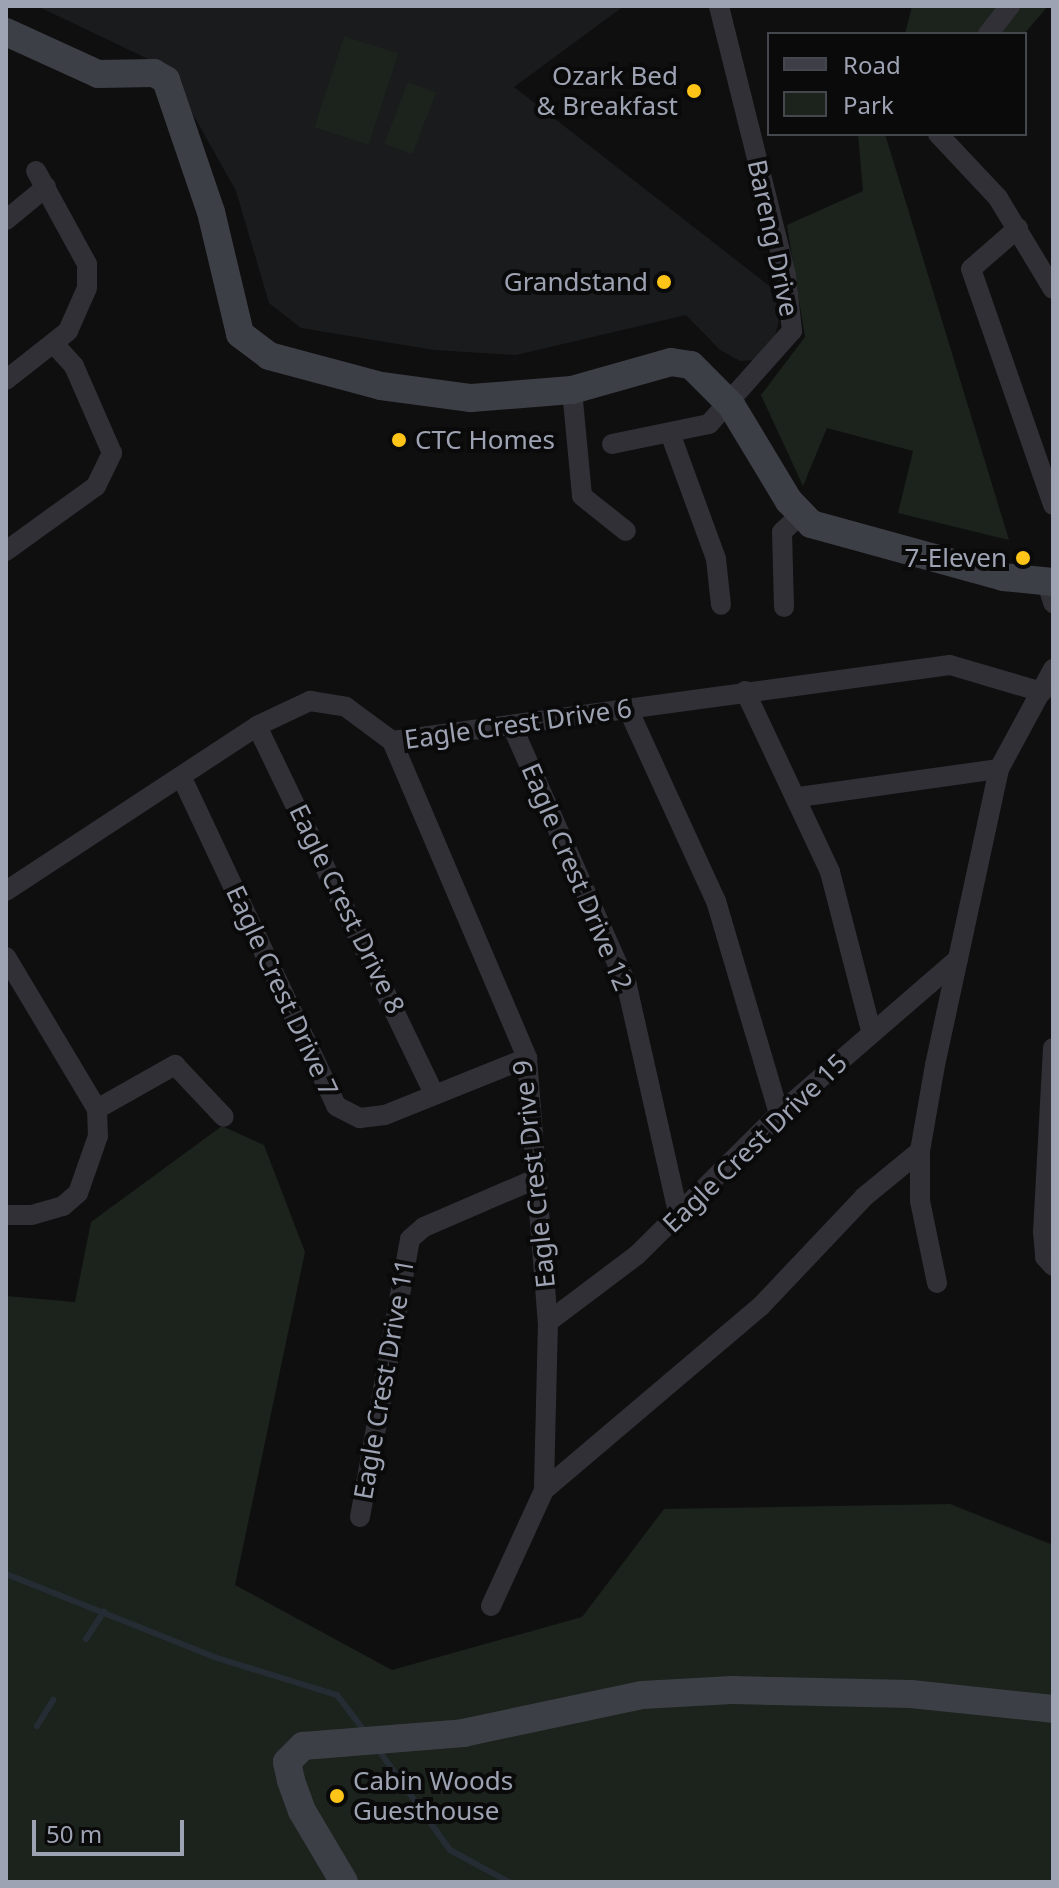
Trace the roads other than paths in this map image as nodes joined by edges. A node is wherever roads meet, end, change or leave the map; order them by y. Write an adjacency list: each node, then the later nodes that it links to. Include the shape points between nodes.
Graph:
1 (719, 6): 12 (street, Bareng Drive, via 786,275 792,331)
2 (1010, 6): 4 (street)
3 (6, 32): 11 (main road, via 98,74 154,73 166,80 211,212 225,287 247,343 269,356 435,395)
4 (990, 32)
5 (940, 136): 7 (street, via 998,198)
6 (6, 220): 9 (street, via 41,179 87,264 80,309)
7 (1018, 228): 8 (street); 15 (street, via 971,269)
8 (1053, 289)
9 (55, 345): 10 (street); 18 (street, via 74,366 112,453 96,486)
10 (6, 380)
11 (572, 390): 12 (main road, via 671,362 691,365); 17 (street, via 582,496)
12 (731, 405): 13 (street, Bareng Drive, via 709,424); 16 (main road)
13 (670, 433): 14 (street, Bareng Drive); 20 (street, via 716,559)
14 (612, 444)
15 (1053, 505)
16 (801, 514): 19 (main road, via 825,528); 21 (street, via 782,532)
17 (626, 531)
18 (6, 551)
19 (1051, 589)
20 (721, 605)
21 (784, 607)
22 (1053, 669): 24 (street)
23 (745, 691): 24 (street, Eagle Crest Drive 6, via 950,665); 25 (street, Eagle Crest Drive 6); 31 (street)
24 (1042, 692): 29 (street)
25 (628, 709): 27 (street, Eagle Crest Drive 6); 40 (street, via 716,901)
26 (257, 726): 28 (street, Eagle Crest Drive 6, via 310,701 346,707 368,718); 30 (street, Eagle Crest Drive 6); 38 (street, Eagle Crest Drive 8)
27 (512, 726): 28 (street, Eagle Crest Drive 6); 45 (street, Eagle Crest Drive 12, via 627,986)
28 (392, 741): 37 (street, Eagle Crest Drive 9)
29 (999, 769): 31 (street); 34 (street)
30 (182, 778): 32 (street, Eagle Crest Drive 6); 38 (street, Eagle Crest Drive 7, via 336,1106 360,1118 385,1115)
31 (799, 797): 35 (street, via 844,913)
32 (6, 891)
33 (6, 957): 39 (street)
34 (958, 959): 35 (street, Eagle Crest Drive 15); 42 (street)
35 (871, 1031): 40 (street, Eagle Crest Drive 15)
36 (1053, 1048): 46 (street, via 1043,1232 1045,1257)
37 (527, 1058): 38 (street, Eagle Crest Drive 7); 43 (street, Eagle Crest Drive 9)
38 (434, 1093)
39 (97, 1109): 41 (street, via 175,1065); 44 (street, via 98,1136 78,1193 63,1206 32,1215)
40 (779, 1114): 45 (street, Eagle Crest Drive 15)
41 (224, 1117)
42 (920, 1151): 47 (street, via 920,1201); 49 (street, via 864,1197 761,1306)
43 (538, 1178): 48 (street, Eagle Crest Drive 9); 50 (street, Eagle Crest Drive 11, via 424,1227 410,1239)
44 (6, 1215)
45 (679, 1216): 48 (street, Eagle Crest Drive 15, via 612,1277)
46 (1053, 1266)
47 (937, 1283)
48 (548, 1322): 49 (street, Eagle Crest Drive 9)
49 (544, 1490): 51 (street)
50 (360, 1517)
51 (491, 1606)
52 (1053, 1709): 53 (main road, via 911,1694 732,1690 642,1695 463,1733 303,1746 287,1762 302,1811)
53 (344, 1882)

